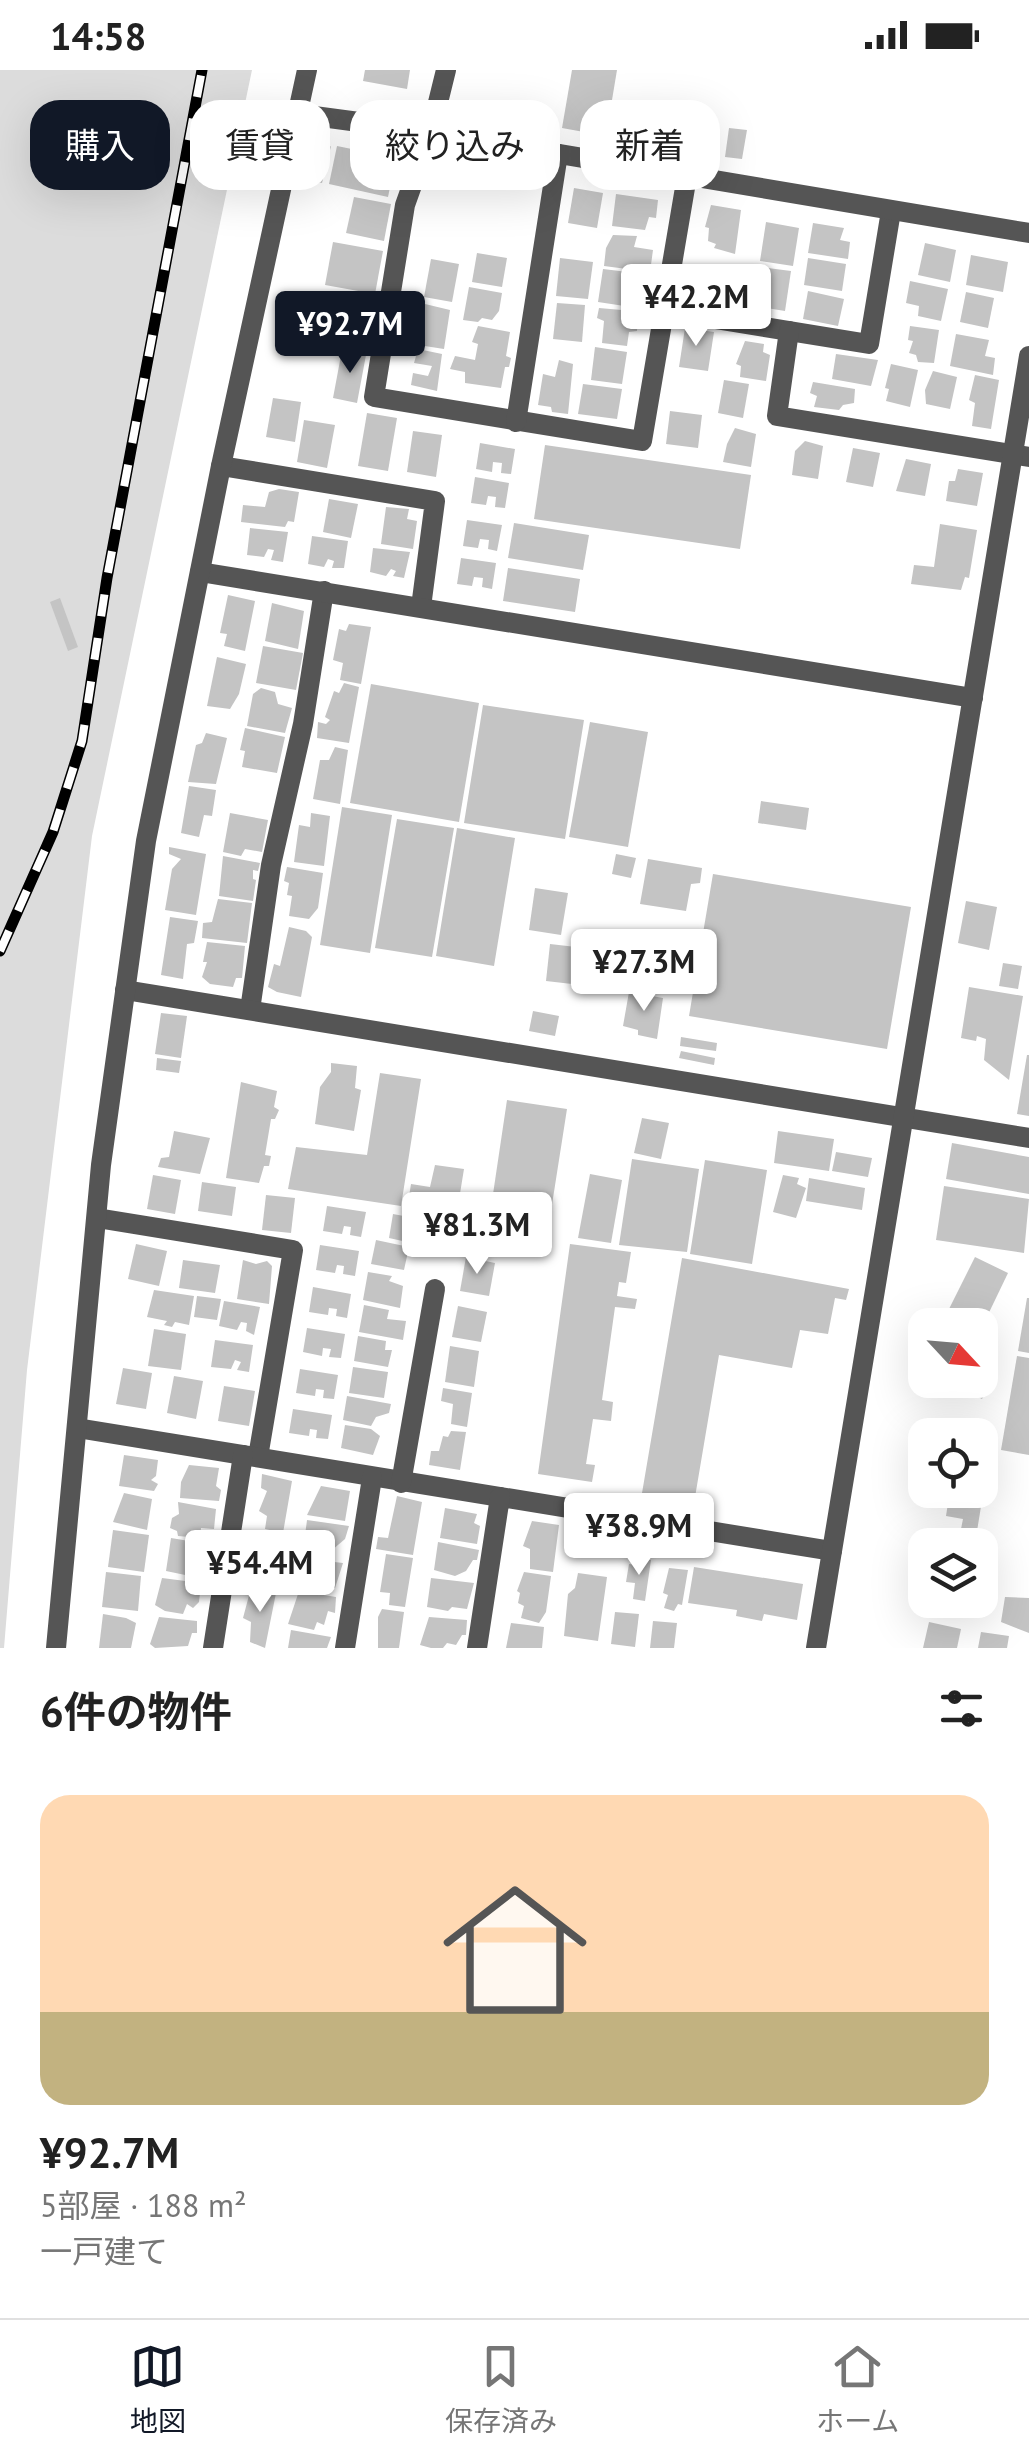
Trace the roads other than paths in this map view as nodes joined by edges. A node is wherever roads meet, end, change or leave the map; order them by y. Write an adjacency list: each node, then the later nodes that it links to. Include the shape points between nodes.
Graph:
1 (307, 70): 3 (street)
2 (446, 70): 4 (street)
3 (301, 100)
4 (439, 100)
5 (720, 182): 10 (street)
6 (281, 190): 17 (street)
7 (410, 190): 15 (street, via 374,397)
8 (552, 190): 15 (street)
9 (684, 190): 12 (street)
10 (891, 211): 11 (street); 13 (street, via 868,344)
11 (1029, 233)
12 (666, 311): 13 (street); 15 (street, via 642,441)
13 (790, 331): 16 (street, via 776,416)
14 (1029, 356): 16 (street)
15 (516, 422)
16 (1021, 455): 21 (street)
17 (221, 466): 18 (street); 20 (street, via 435,502)
18 (200, 572): 19 (street); 22 (street)
19 (324, 591): 20 (street); 23 (street)
20 (420, 607): 21 (street)
21 (973, 698): 24 (street)
22 (124, 990): 23 (street); 26 (street)
23 (250, 1010): 24 (street)
24 (904, 1119): 25 (street); 33 (street)
25 (1029, 1138)
26 (97, 1218): 28 (street); 29 (street, via 293,1250)
27 (435, 1289): 31 (street)
28 (76, 1428): 29 (street); 34 (street)
29 (250, 1456): 30 (street); 35 (street)
30 (372, 1478): 31 (street); 36 (street)
31 (401, 1483): 32 (street)
32 (500, 1497): 33 (street); 37 (street)
33 (832, 1551): 38 (street)
34 (56, 1648)
35 (214, 1648)
36 (345, 1648)
37 (478, 1648)
38 (816, 1648)

